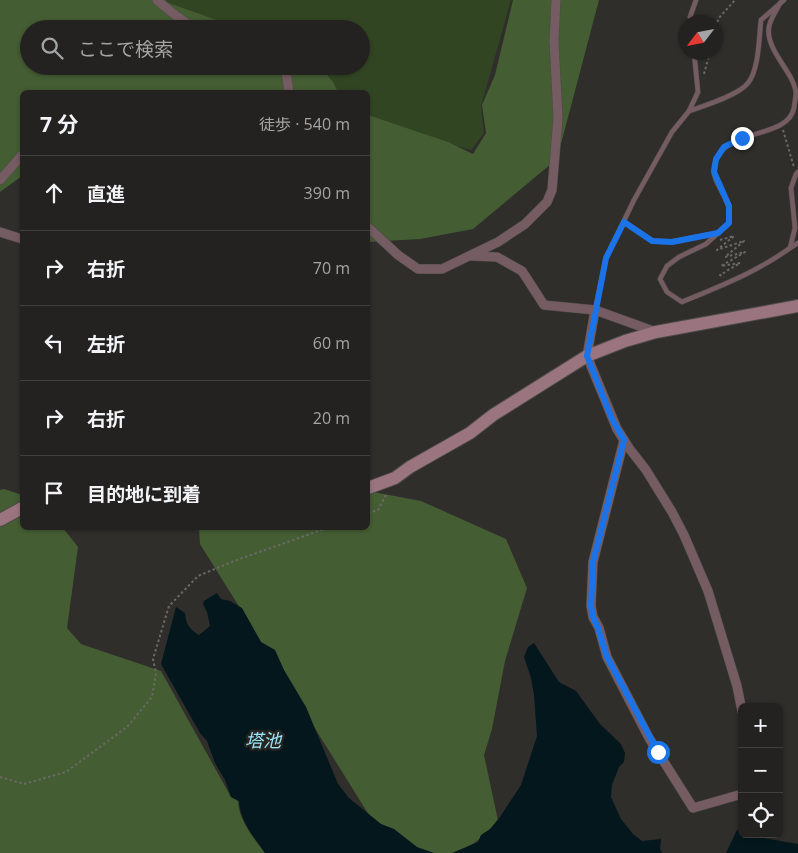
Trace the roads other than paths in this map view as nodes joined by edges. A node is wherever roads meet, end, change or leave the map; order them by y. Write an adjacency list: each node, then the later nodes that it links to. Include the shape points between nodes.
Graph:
1 (157, 0): 6 (street)
2 (556, 0): 21 (street, via 554,41 558,118 552,190 547,202 526,224 498,242)
3 (696, 0): 5 (lane)
4 (782, 1): 10 (lane, via 760,20 757,64 748,84 728,97); 17 (lane, via 769,28 777,57 796,93 793,112 782,125 724,147 716,159 714,172 729,206 729,223)
5 (691, 15)
6 (182, 20)
7 (695, 60): 10 (lane, via 698,92)
8 (286, 75): 9 (street)
9 (289, 90)
10 (689, 111): 14 (lane, via 672,132)
11 (20, 157): 13 (street)
12 (797, 173): 20 (lane, via 791,188 796,228)
13 (0, 180)
14 (624, 222): 17 (lane, via 652,241 672,242); 23 (lane, via 606,258)
15 (370, 229): 21 (street, via 418,269 442,269)
16 (0, 232): 18 (street)
17 (718, 233): 20 (lane, via 706,244 667,266 660,279 667,292 682,302 734,280)
18 (20, 238)
19 (798, 243): 20 (lane)
20 (790, 248)
21 (466, 256): 23 (street, via 497,257 522,271 544,305)
22 (798, 306): 24 (street)
23 (595, 310): 24 (street); 25 (street)
24 (656, 332): 25 (street)
25 (587, 356): 26 (street, via 612,419); 27 (street, via 470,433 395,478)
26 (624, 440): 30 (street, via 646,470 684,535 711,599); 31 (street, via 593,562 593,617 607,657 649,738 693,808)
27 (370, 487)
28 (20, 509): 29 (street)
29 (0, 520)
30 (740, 703)
31 (738, 795)

